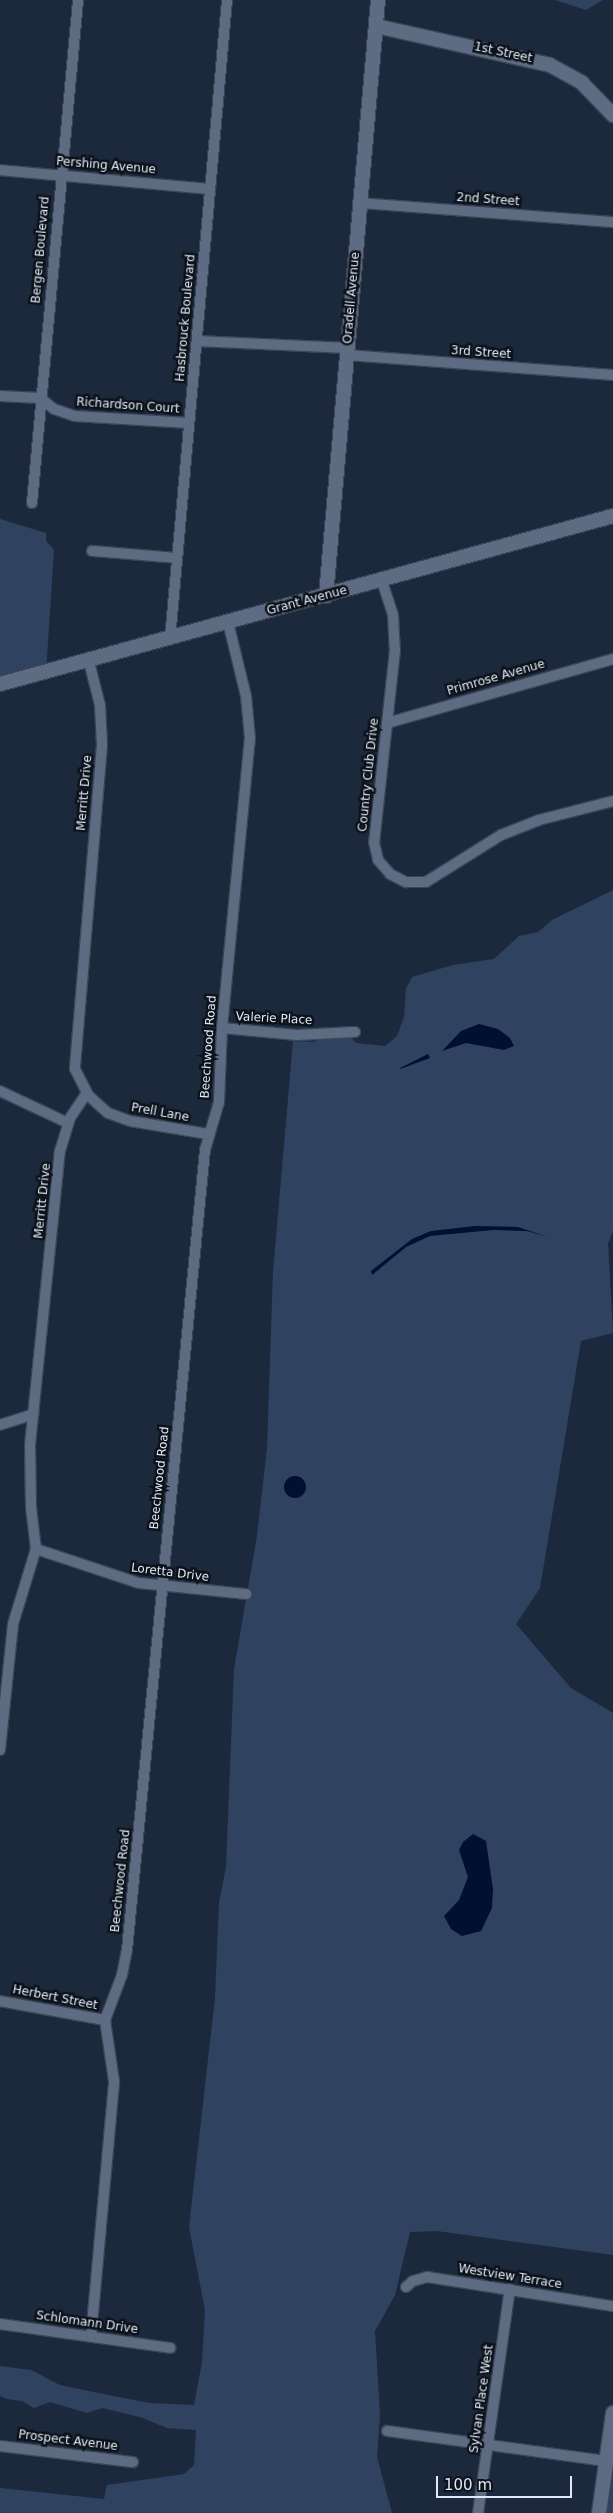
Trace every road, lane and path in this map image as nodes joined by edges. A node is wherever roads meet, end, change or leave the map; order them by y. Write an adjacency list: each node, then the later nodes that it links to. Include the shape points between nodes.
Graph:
1 (78, 0): 7 (street, Bergen Boulevard)
2 (227, 0): 8 (street, Hasbrouck Boulevard)
3 (378, 0): 4 (street, Oradell Avenue)
4 (376, 26): 5 (street, 1st Street, via 550,65 582,82); 9 (street, Oradell Avenue)
5 (613, 115)
6 (0, 170): 7 (street, Pershing Avenue)
7 (61, 174): 8 (street, Pershing Avenue); 15 (street, Bergen Boulevard)
8 (210, 189): 11 (street, Hasbrouck Boulevard)
9 (360, 203): 10 (street, 2nd Street); 12 (street, Oradell Avenue)
10 (613, 222)
11 (197, 341): 12 (street, 3rd Street); 16 (street, Hasbrouck Boulevard)
12 (348, 352): 13 (street, 3rd Street); 22 (street, Oradell Avenue)
13 (613, 375)
14 (0, 396): 15 (street)
15 (40, 398): 16 (street, Richardson Court, via 54,409 74,416); 17 (street, Bergen Boulevard)
16 (190, 423): 20 (street, Hasbrouck Boulevard)
17 (32, 503)
18 (613, 516): 21 (street, Grant Avenue)
19 (92, 551): 20 (street)
20 (177, 558): 24 (street, Hasbrouck Boulevard)
21 (382, 581): 22 (street, Grant Avenue); 28 (street, Country Club Drive, via 395,632)
22 (326, 596): 23 (street, Grant Avenue)
23 (228, 622): 24 (street, Grant Avenue); 30 (street, Beechwood Road, via 246,696 250,738)
24 (170, 639): 26 (street, Grant Avenue)
25 (613, 659): 28 (street, Primrose Avenue)
26 (89, 662): 27 (street, Grant Avenue); 33 (street, Merritt Drive, via 100,705 102,745 74,1057 79,1080)
27 (0, 684)
28 (387, 723): 29 (street, Country Club Drive, via 374,842 383,867 398,880 416,883 434,879 501,835 539,820)
29 (613, 801)
30 (222, 1028): 31 (street, Valerie Place, via 297,1035); 35 (street, Beechwood Road, via 219,1102)
31 (355, 1032)
32 (0, 1091): 34 (street)
33 (87, 1094): 34 (street, Merritt Drive); 35 (street, Prell Lane, via 98,1106 118,1118)
34 (68, 1123): 36 (street, Merritt Drive, via 60,1150)
35 (208, 1134): 39 (street, Beechwood Road)
36 (33, 1414): 37 (street); 38 (street, Merritt Drive, via 29,1476)
37 (0, 1425)
38 (36, 1549): 39 (street, Loretta Drive, via 118,1578); 41 (street, Merritt Drive, via 14,1624)
39 (162, 1586): 40 (street, Loretta Drive); 43 (street, Beechwood Road, via 127,1950 122,1975)
40 (246, 1594)
41 (0, 1750)
42 (0, 2001): 43 (street, Herbert Street)
43 (105, 2020): 48 (street, Beechwood Road, via 114,2082)
44 (406, 2287): 45 (street, Westview Terrace, via 427,2276)
45 (510, 2289): 46 (street, Westview Terrace); 52 (street, Sylvan Place West)
46 (613, 2306)
47 (0, 2324): 48 (street, Schlomann Drive)
48 (91, 2336): 49 (street, Schlomann Drive)
49 (170, 2348)
50 (613, 2413): 54 (street)
51 (387, 2431): 52 (street)
52 (488, 2445): 54 (street); 56 (street, Sylvan Place West)
53 (0, 2446): 55 (street, Prospect Avenue)
54 (606, 2461): 57 (street)
55 (133, 2462)
56 (478, 2513)
57 (599, 2513)

